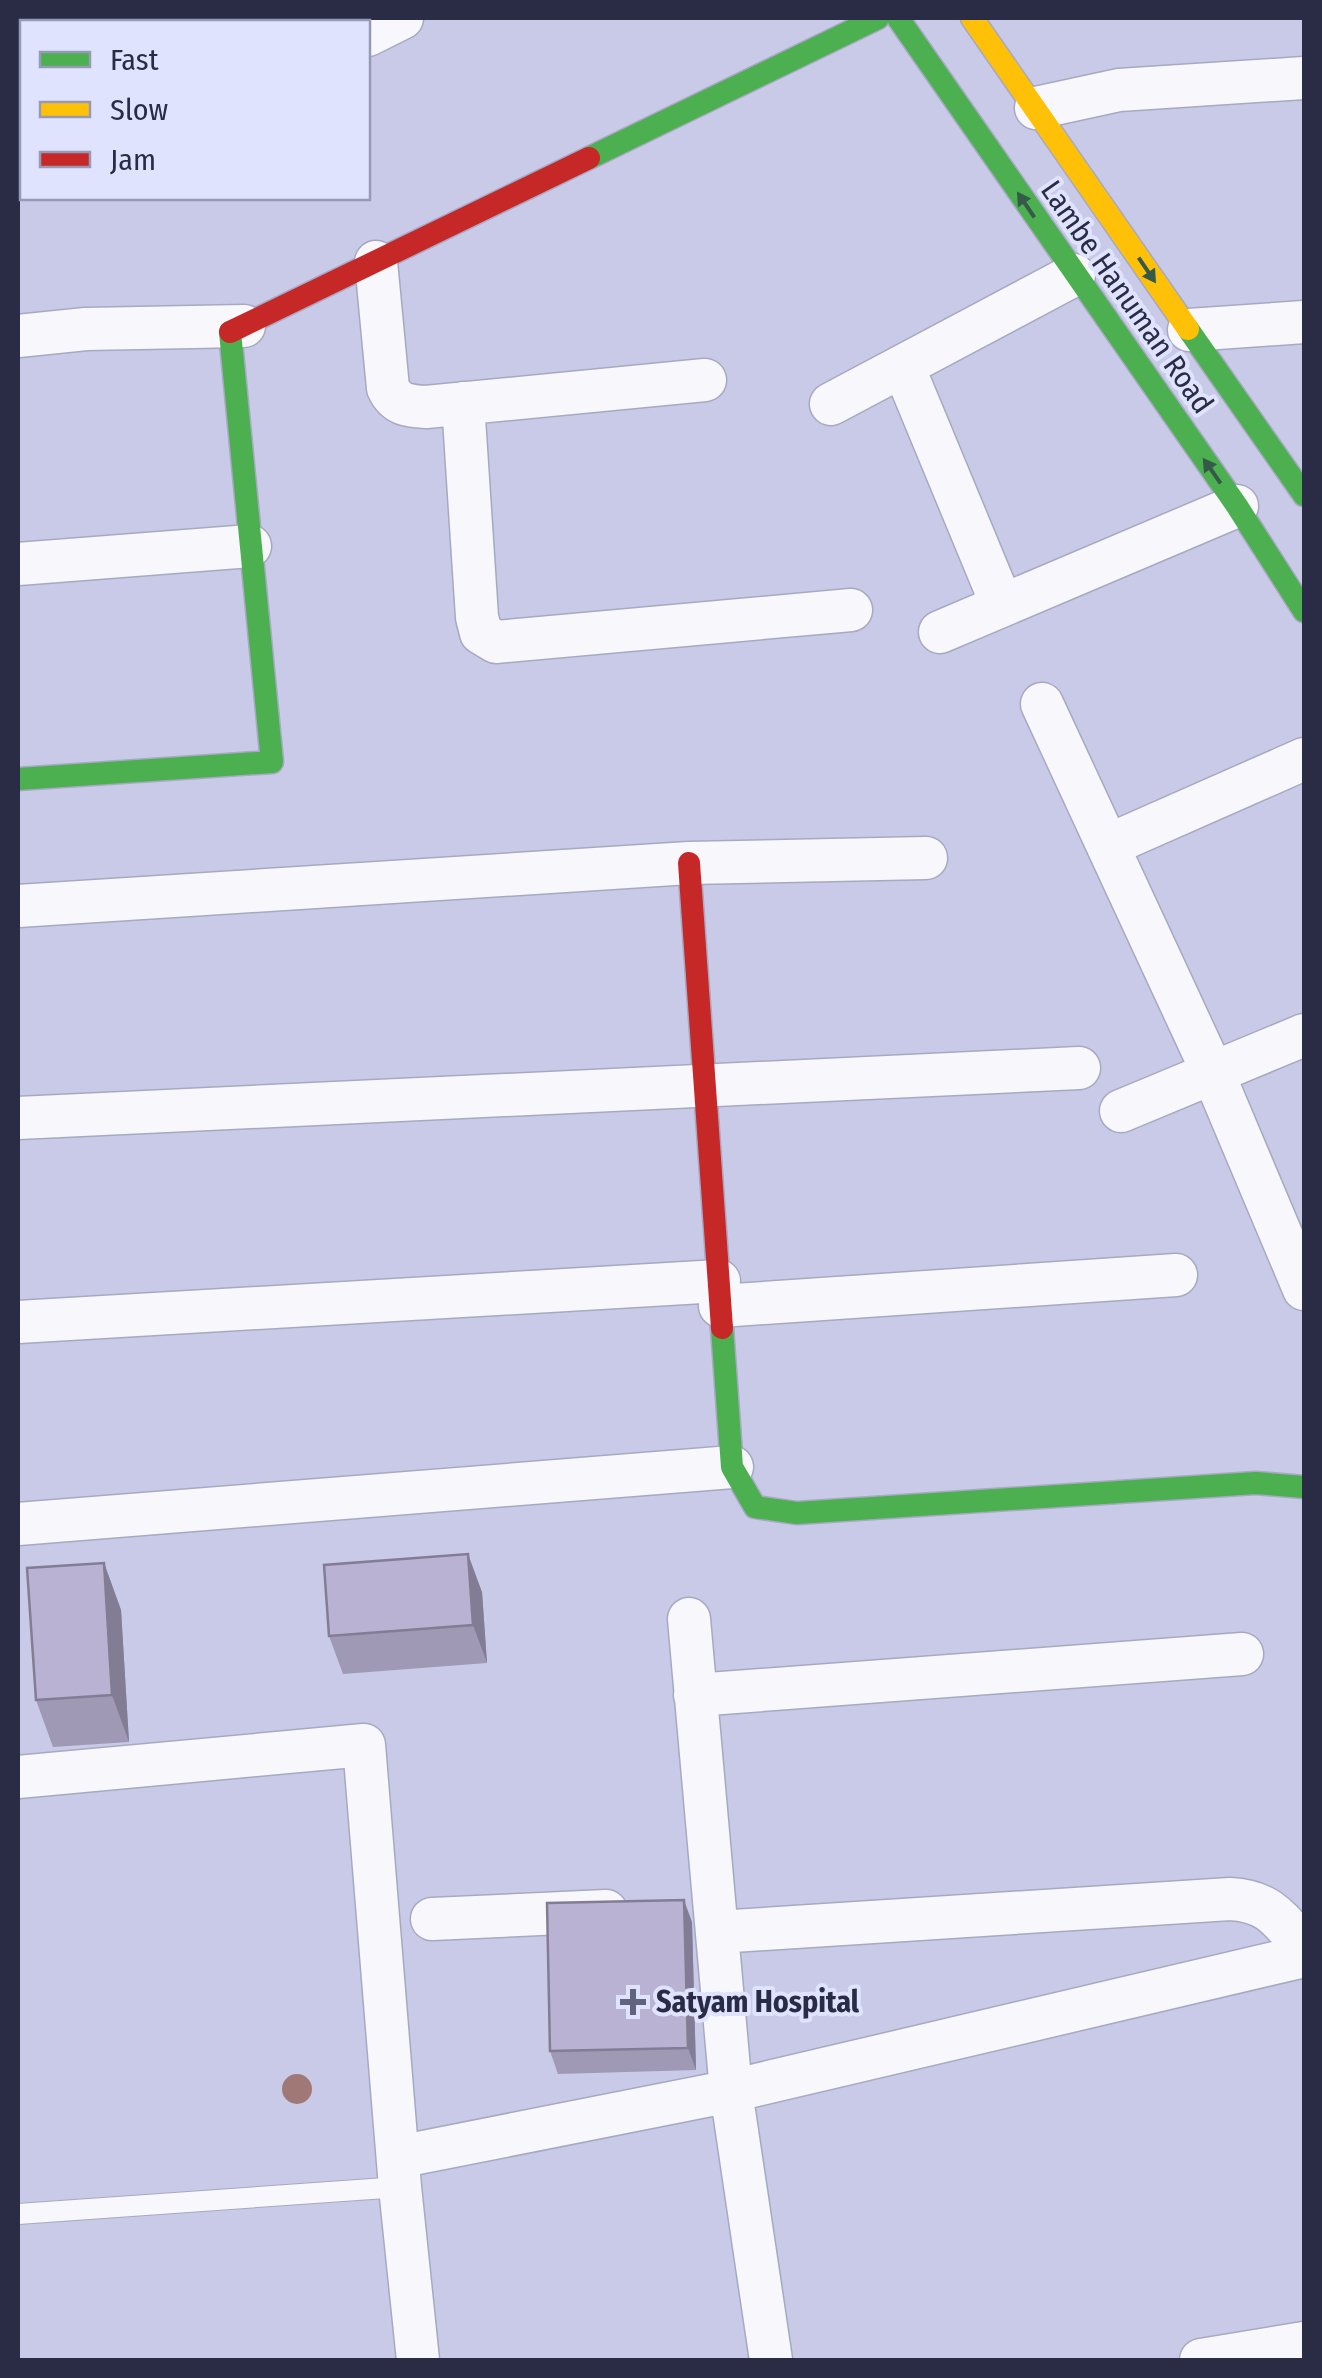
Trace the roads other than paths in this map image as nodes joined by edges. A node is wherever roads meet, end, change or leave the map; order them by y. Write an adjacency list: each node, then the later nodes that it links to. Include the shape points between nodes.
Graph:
1 (402, 18): 5 (street)
2 (878, 18): 8 (street)
3 (898, 18): 9 (street, Lambe Hanuman Road, one-way to 3)
4 (972, 18): 7 (street, Lambe Hanuman Road)
5 (370, 34)
6 (1304, 78): 7 (street, via 1119,90)
7 (1036, 108): 12 (street, Lambe Hanuman Road, one-way to 12)
8 (376, 262): 11 (street); 16 (street, via 393,399 406,406)
9 (1074, 275): 14 (street); 19 (street, Lambe Hanuman Road, one-way to 9)
10 (1304, 322): 12 (street)
11 (244, 326): 13 (street); 20 (street, via 228,333)
12 (1188, 330): 18 (street, Lambe Hanuman Road)
13 (18, 336)
14 (903, 366): 17 (street); 22 (street)
15 (705, 380): 16 (street)
16 (464, 404): 23 (street, via 477,617 481,634 496,642)
17 (831, 404)
18 (1304, 495)
19 (1237, 506): 22 (street); 24 (street, Lambe Hanuman Road)
20 (250, 546): 21 (street); 28 (street, via 272,762)
21 (18, 564)
22 (1002, 605): 25 (street)
23 (851, 610)
24 (1304, 611)
25 (940, 632)
26 (1042, 704): 29 (street)
27 (1304, 759): 29 (street)
28 (18, 779)
29 (1108, 845): 35 (street)
30 (926, 858): 31 (street)
31 (688, 863): 32 (street); 36 (street)
32 (18, 906)
33 (1304, 1035): 35 (street)
34 (1079, 1068): 36 (street)
35 (1213, 1073): 37 (street); 40 (street)
36 (705, 1088): 38 (street); 41 (street)
37 (1121, 1111)
38 (18, 1118)
39 (1176, 1275): 41 (street)
40 (1304, 1290)
41 (720, 1294): 42 (street); 43 (street)
42 (18, 1322)
43 (732, 1467): 44 (street, via 756,1507 797,1513 1256,1484); 45 (street)
44 (1304, 1487)
45 (18, 1524)
46 (688, 1618): 48 (street)
47 (1242, 1654): 48 (street)
48 (695, 1695): 51 (street)
49 (18, 1777): 55 (street, via 364,1745)
50 (432, 1919): 51 (street, via 657,1909)
51 (715, 1919): 52 (street, via 1252,1900); 54 (street)
52 (1304, 1947)
53 (1304, 1956): 54 (street)
54 (731, 2091): 55 (street); 59 (street)
55 (399, 2172): 56 (lane); 58 (street)
56 (18, 2214)
57 (1304, 2343): 60 (street)
58 (418, 2360)
59 (770, 2360)
60 (1201, 2360)

